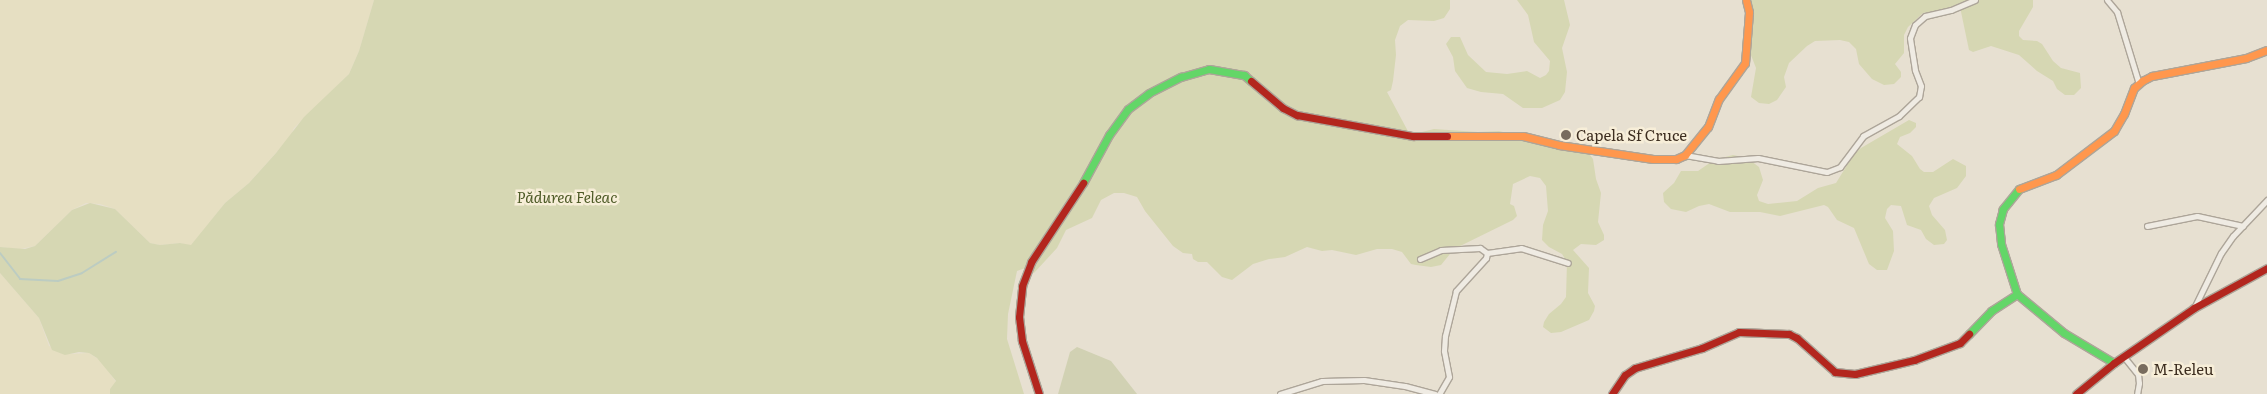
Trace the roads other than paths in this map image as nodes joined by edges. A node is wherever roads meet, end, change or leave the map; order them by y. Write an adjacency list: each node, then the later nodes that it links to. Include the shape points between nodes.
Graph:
1 (1746, 0): 6 (street, via 1749,12 1745,63 1719,99 1708,127)
2 (1975, 0): 6 (street, via 1926,16 1914,25 1910,38 1921,86 1918,97 1899,116 1863,136 1840,167 1827,172 1758,158 1718,161)
3 (2107, 0): 5 (street, via 2117,12)
4 (2267, 50): 5 (street, via 2246,58 2152,76)
5 (2138, 84): 14 (street, via 2114,131 2056,175 2016,190 2011,195 1999,224 2001,244)
6 (1685, 155): 18 (street, via 1676,159 1652,159 1559,145 1523,136 1413,136 1298,115 1283,108 1244,75 1210,69 1181,77 1149,93 1128,109 1109,135 1078,192 1030,262 1022,286 1019,317 1022,341)
7 (2267, 200): 9 (street)
8 (2146, 226): 9 (street, via 2197,216)
9 (2243, 226): 15 (street, via 2221,253)
10 (1487, 253): 11 (street, via 1480,248 1440,250); 12 (street, via 1521,248); 21 (street, via 1456,291 1445,336 1449,377)
11 (1420, 259)
12 (1568, 263)
13 (2267, 268): 15 (street)
14 (2017, 294): 17 (street, via 2064,333); 22 (street, via 1991,311 1960,343 1914,360 1855,374 1840,373 1834,372 1789,334 1738,332 1702,348 1635,368)
15 (2194, 308): 16 (street)
16 (2124, 357): 17 (street); 24 (street, via 2138,374 2140,383)
17 (2114, 363): 23 (street)
18 (1039, 394)
19 (1280, 394): 20 (street, via 1322,381 1364,380)
20 (1435, 394)
21 (1439, 394)
22 (1612, 394)
23 (2076, 394)
24 (2136, 394)

